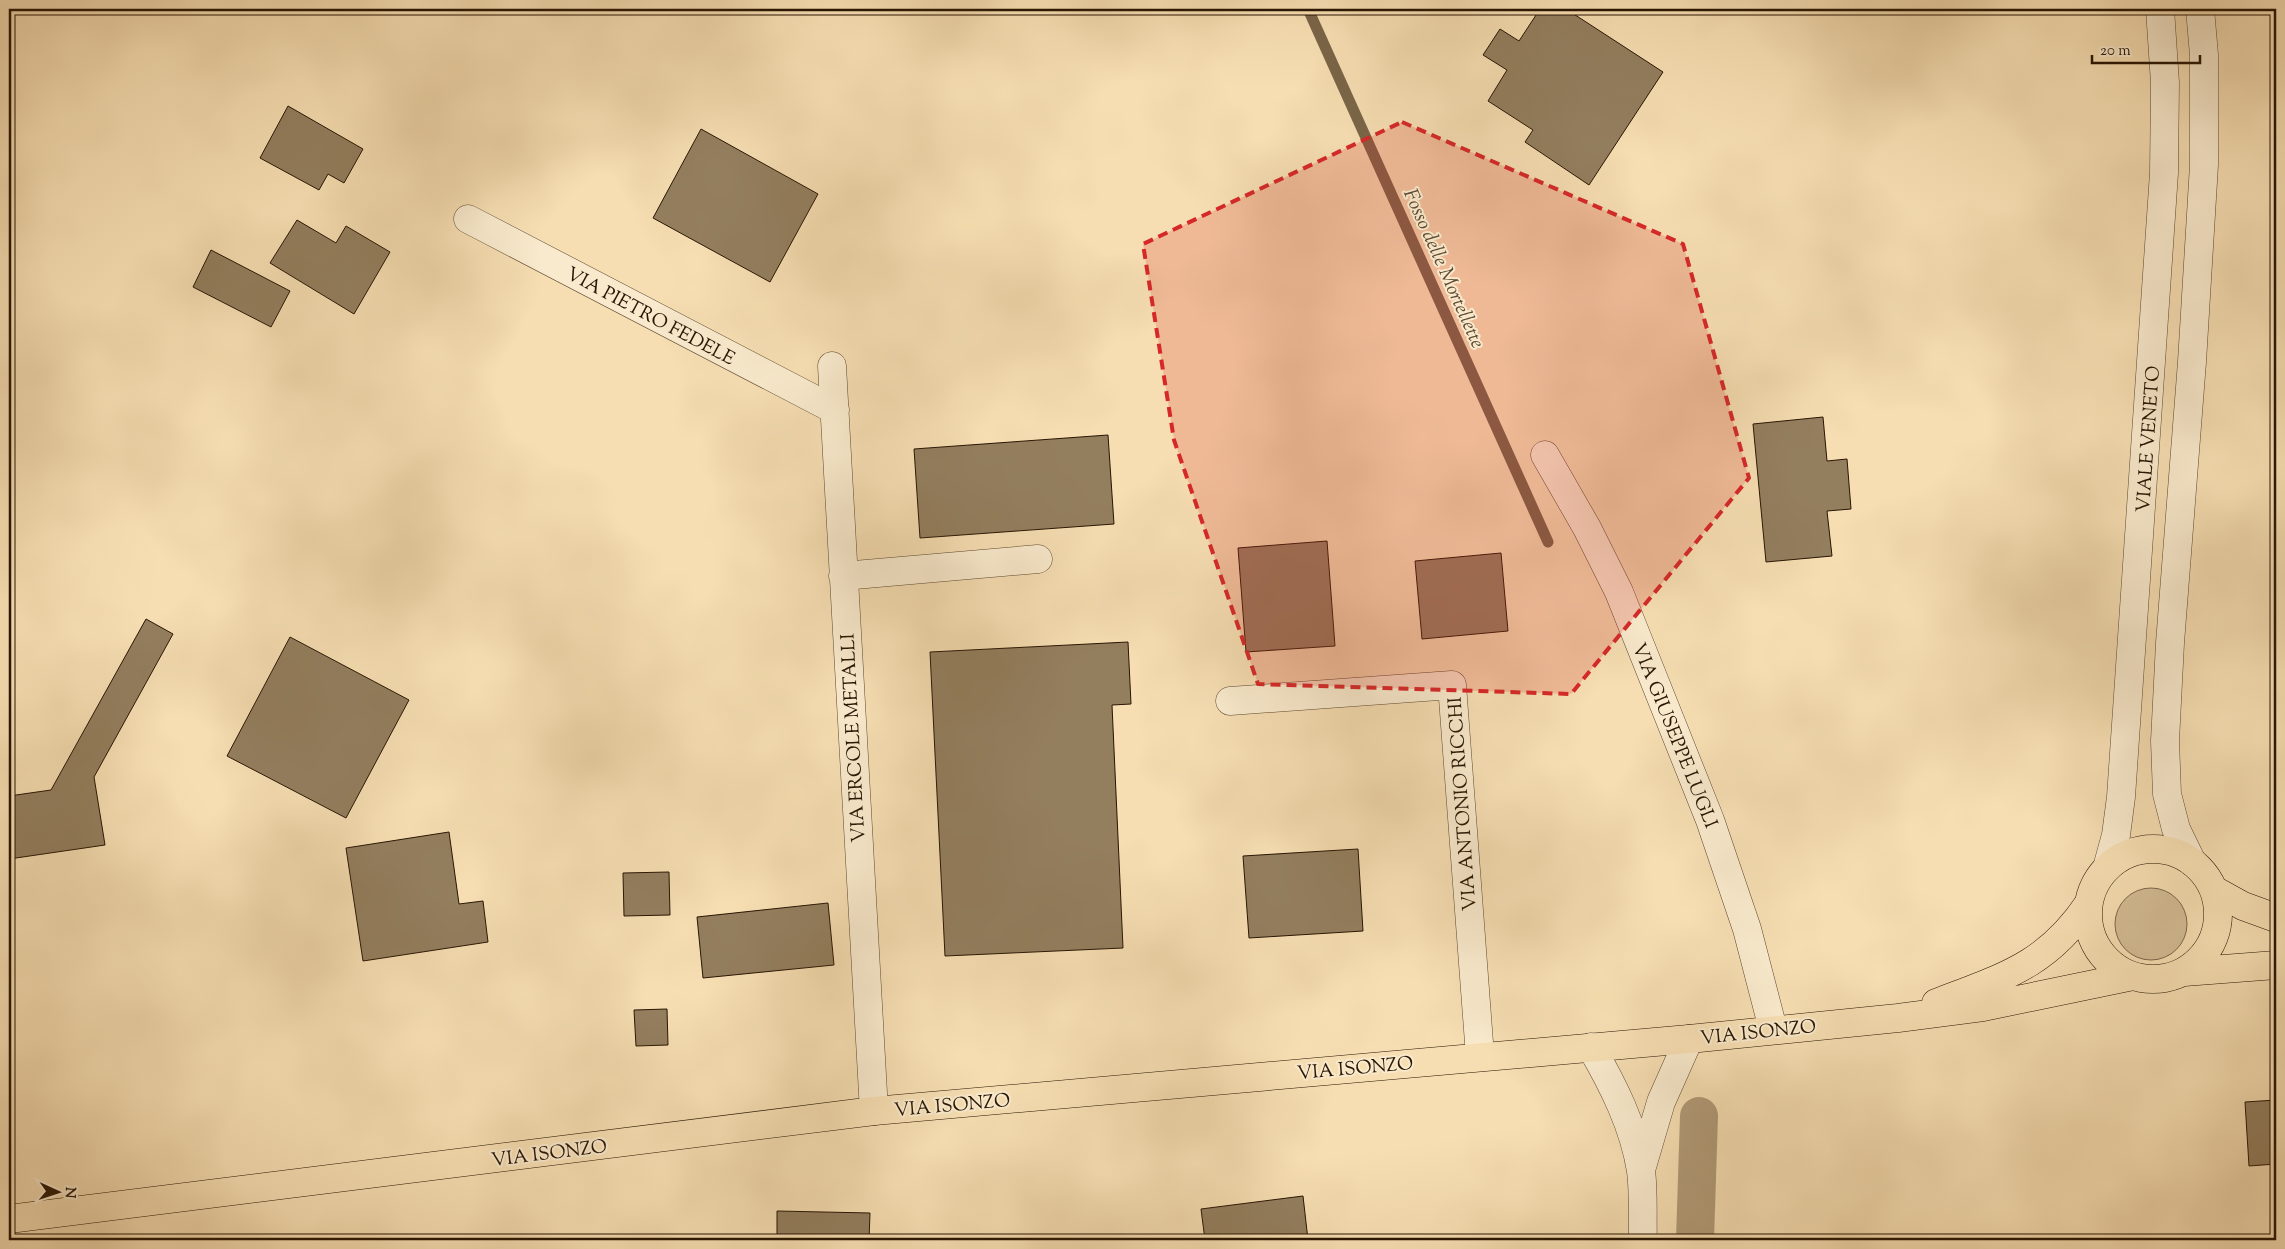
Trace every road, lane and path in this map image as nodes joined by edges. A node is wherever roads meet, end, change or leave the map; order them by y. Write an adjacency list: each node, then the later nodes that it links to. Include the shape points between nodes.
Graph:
1 (2160, 9): 11 (street, VIALE VENETO, via 2165,97 2160,248 2121,797)
2 (2200, 9): 10 (street, VIALE VENETO, via 2204,63 2204,165 2165,741 2169,802 2176,829)
3 (468, 219): 5 (street, VIA PIETRO FEDELE)
4 (832, 366): 5 (street, VIA ERCOLE METALLI)
5 (834, 410): 8 (street, VIA ERCOLE METALLI)
6 (1545, 455): 19 (street, VIA GIUSEPPE LUGLI, via 1619,592 1706,811 1747,929)
7 (1038, 559): 8 (street)
8 (842, 576): 23 (street, VIA ERCOLE METALLI)
9 (1230, 700): 22 (street, VIA ANTONIO RICCHI, via 1452,685)
10 (2192, 862): 11 (main road, VIA ISONZO, via 2176,853 2158,849 2139,850); 12 (main road, VIA ISONZO)
11 (2107, 868): 13 (main road, VIA ISONZO, via 2095,885)
12 (2214, 890): 14 (main road, VIA ISONZO); 16 (main road, VIA ISONZO, via 2218,908 2217,927 2211,945 2200,960)
13 (2089, 903): 17 (main road, VIA ISONZO, via 2089,925 2095,945 2107,961); 18 (main road, VIA ISONZO, via 2073,927 2040,956 1998,980)
14 (2276, 918)
15 (2276, 965): 16 (main road, VIA ISONZO)
16 (2184, 972): 17 (main road, VIA ISONZO, via 2165,979)
17 (2134, 976): 18 (main road, VIA ISONZO, via 1983,1007)
18 (1898, 1018): 19 (main road, VIA ISONZO)
19 (1773, 1029): 20 (main road, VIA ISONZO)
20 (1689, 1039): 21 (main road, VIA ISONZO); 24 (street, via 1660,1102)
21 (1591, 1046): 22 (main road, VIA ISONZO); 24 (street, via 1622,1105)
22 (1480, 1056): 23 (main road, VIA ISONZO)
23 (874, 1111): 25 (main road, VIA ISONZO)
24 (1641, 1172): 26 (street)
25 (9, 1219)
26 (1643, 1240)

